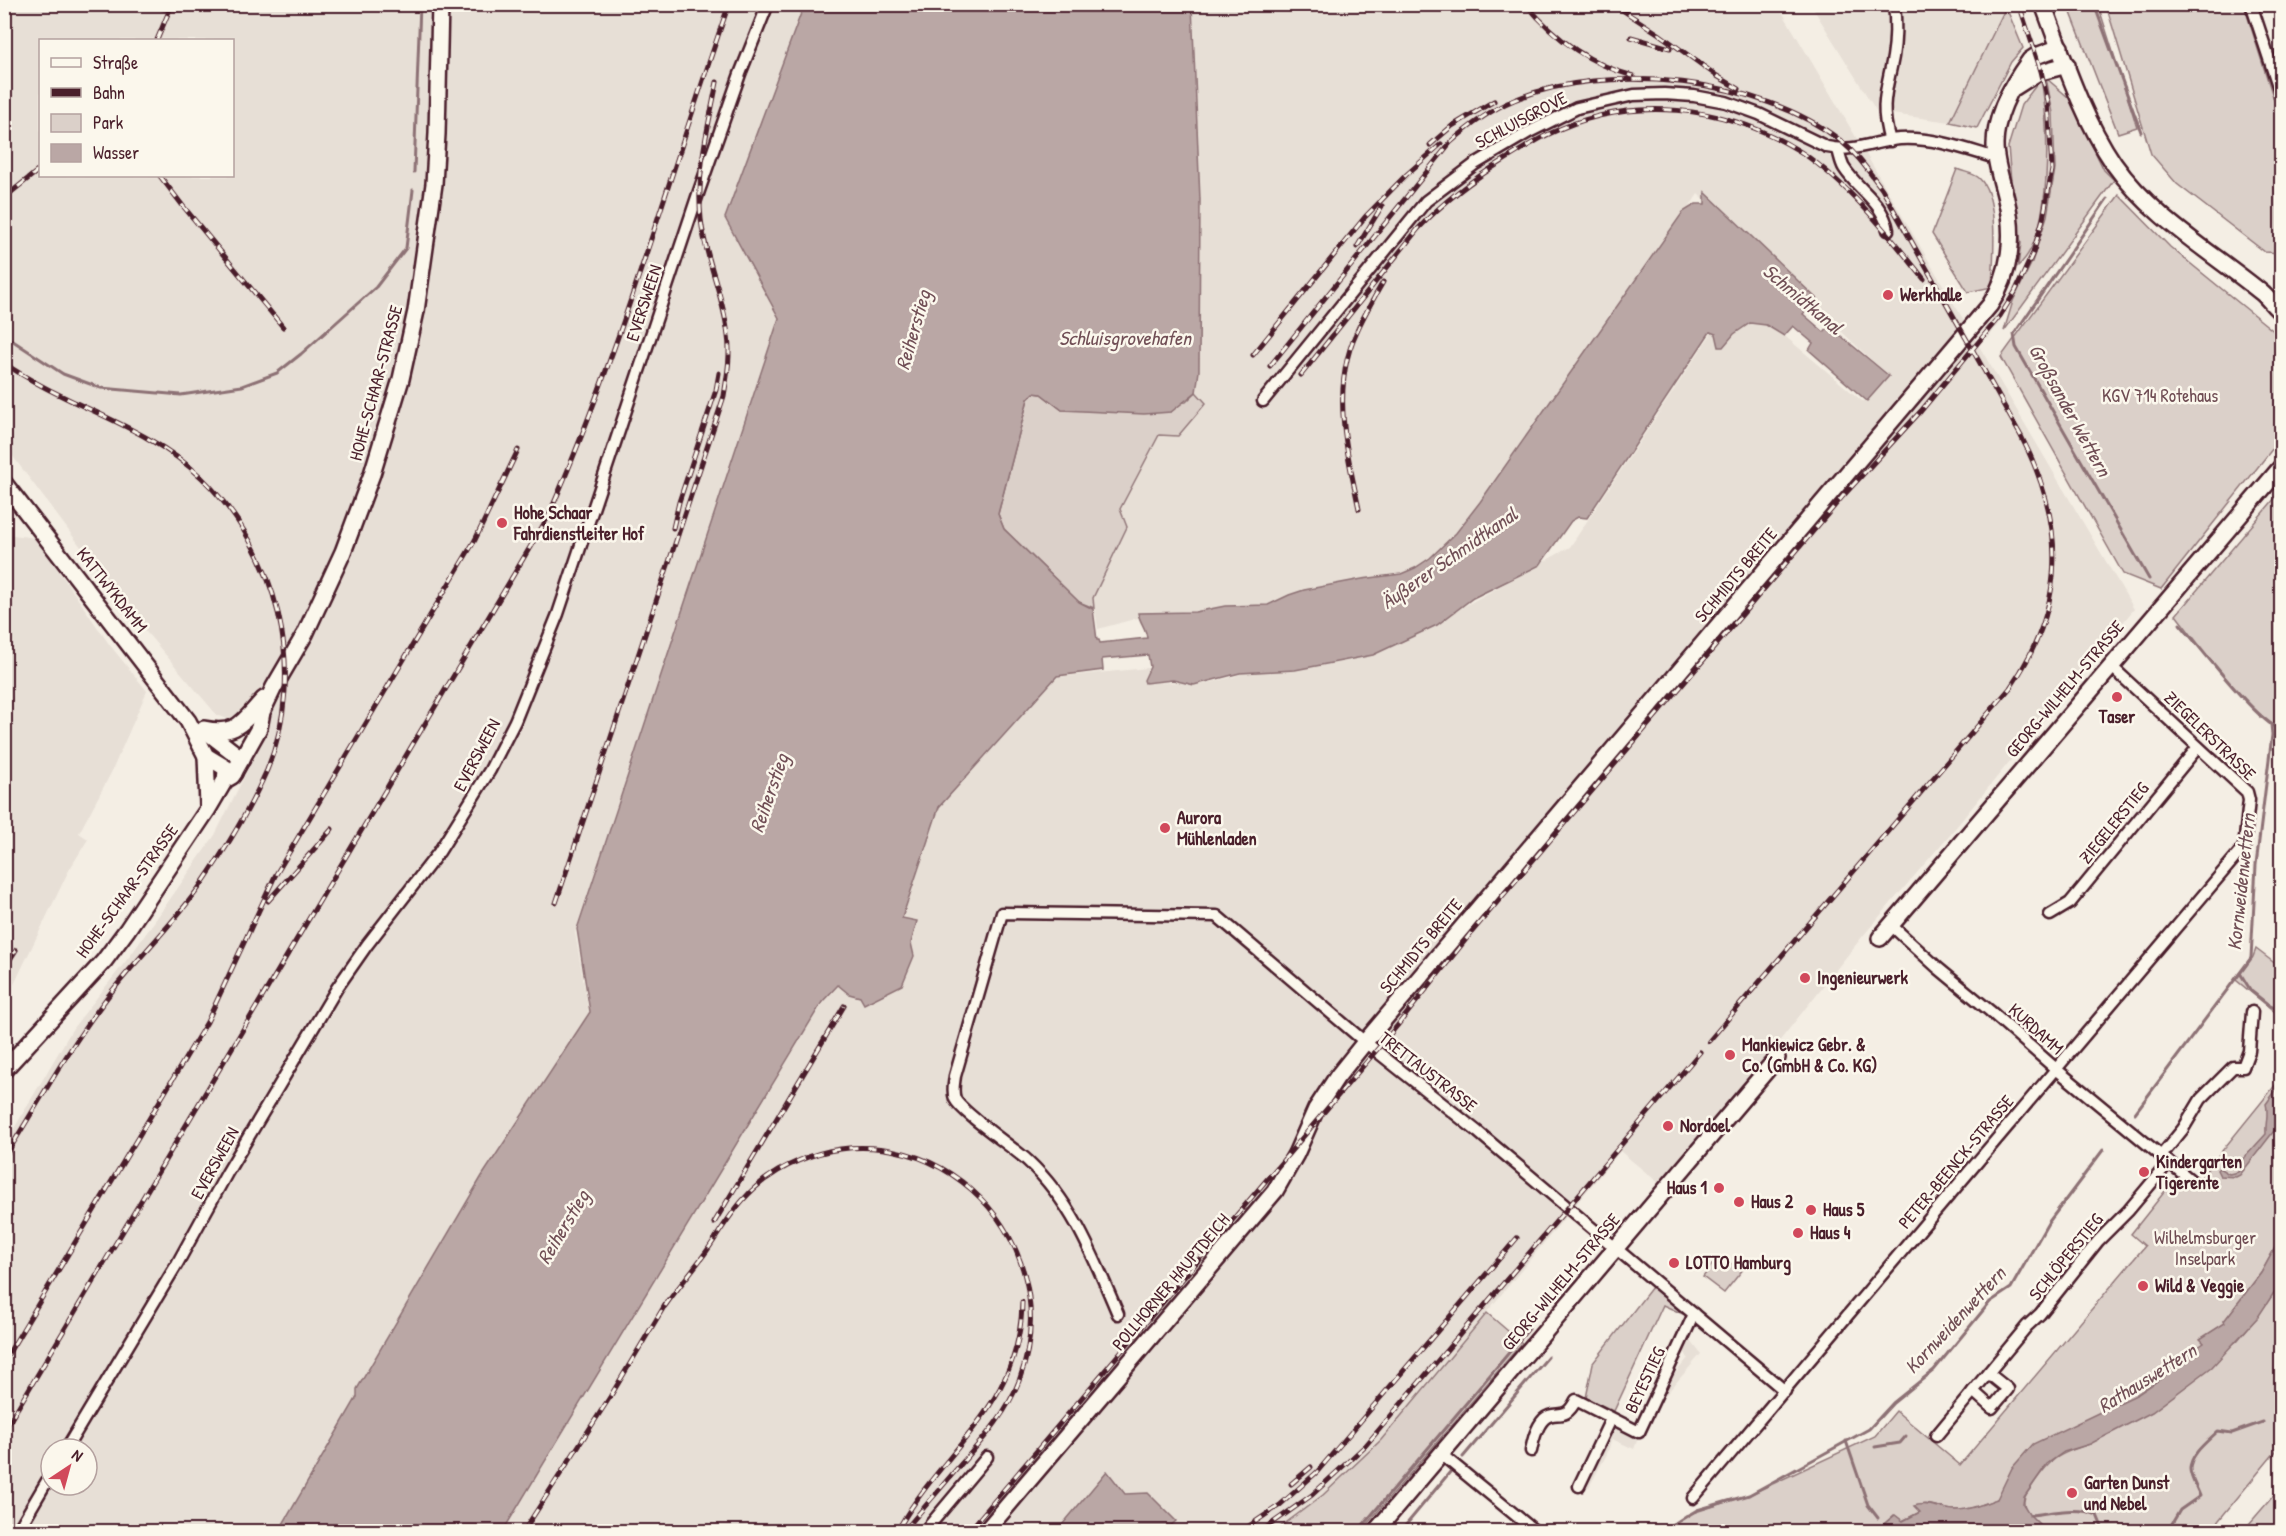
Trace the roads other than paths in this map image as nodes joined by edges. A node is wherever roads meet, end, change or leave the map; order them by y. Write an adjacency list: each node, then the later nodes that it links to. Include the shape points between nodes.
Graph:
1 (165, 4): 2 (street)
2 (183, 4)
3 (440, 4): 23 (main road, HOHE-SCHAAR-STRASSE, via 434,184 401,379 343,552 305,634)
4 (768, 4): 49 (street, EVERSWEEN, via 699,191 558,614 514,721 490,770 439,852 337,988)
5 (1894, 4): 12 (street, via 1895,42 1884,109)
6 (2043, 4): 8 (main road)
7 (2251, 4): 11 (street)
8 (2060, 47): 9 (main road); 10 (main road, SCHMIDTS BREITE, via 2030,60)
9 (2067, 64): 10 (main road, via 2037,73); 16 (main road, via 2095,131 2133,187 2160,214)
10 (2013, 89): 14 (main road, SCHMIDTS BREITE, via 1998,127)
11 (2282, 98)
12 (1890, 141): 13 (street, SCHLUISGROVE); 14 (street, SCHLUISGROVE, via 1933,141)
13 (1838, 150): 15 (street, via 1843,168 1868,194 1886,219); 19 (street, SCHLUISGROVE, via 1759,114 1694,96 1634,95 1577,108 1484,159 1426,201)
14 (1996, 158): 35 (main road, SCHMIDTS BREITE, via 2011,239 2006,272 1990,305)
15 (1888, 230)
16 (2265, 295): 17 (main road); 18 (main road)
17 (2282, 301)
18 (2282, 313)
19 (1263, 401)
20 (2282, 466): 22 (main road, GEORG-WILHELM-STRASSE)
21 (4, 483): 24 (main road, KATTWYKDAMM)
22 (2111, 666): 26 (street, ZIEGELERSTRASSE); 32 (main road, GEORG-WILHELM-STRASSE)
23 (274, 687): 25 (main road, via 234,729); 28 (main road, HOHE-SCHAAR-STRASSE, via 259,728)
24 (188, 721): 25 (main road, KATTWYKDAMM); 27 (main road, KATTWYKDAMM)
25 (204, 729): 28 (main road, KATTWYKDAMM)
26 (2198, 747): 30 (street, ZIEGELERSTRASSE, via 2247,792); 31 (street, ZIEGELERSTIEG, via 2070,903)
27 (206, 756): 28 (main road); 29 (main road)
28 (232, 767): 29 (main road, HOHE-SCHAAR-STRASSE)
29 (208, 809): 38 (main road, HOHE-SCHAAR-STRASSE, via 159,886 104,961)
30 (2244, 847): 37 (street, PETER-BEENCK-STRASSE)
31 (2050, 915)
32 (1891, 925): 33 (main road, GEORG-WILHELM-STRASSE); 37 (street, KURDAMM)
33 (1880, 938)
34 (2252, 1012): 39 (street, via 2249,1051 2243,1067 2233,1067 2201,1099)
35 (1365, 1042): 41 (street, TRETTAUSTRASSE); 42 (street, TRETTAUSTRASSE, via 1217,916 1002,913 956,1076 954,1096 962,1108 1027,1161 1062,1200 1089,1246); 58 (main road, POLLHORNER HAUPTDEICH, via 1316,1109 1275,1191)
36 (1777, 1058): 41 (main road, GEORG-WILHELM-STRASSE)
37 (2056, 1069): 39 (street, KURDAMM); 45 (street, PETER-BEENCK-STRASSE)
38 (4, 1070)
39 (2165, 1159): 40 (street, KURDAMM); 44 (street, SCHLÖPERSTIEG, via 2128,1211 2098,1241)
40 (2193, 1182)
41 (1616, 1248): 43 (street, TRETTAUSTRASSE); 51 (main road, GEORG-WILHELM-STRASSE)
42 (1118, 1314)
43 (1694, 1314): 45 (street, TRETTAUSTRASSE); 47 (street, BEYESTIEG, via 1639,1432)
44 (1989, 1373): 46 (street, SCHLÖPERSTIEG); 46 (street, via 2008,1389 1992,1408)
45 (1785, 1391): 55 (street, PETER-BEENCK-STRASSE)
46 (1973, 1391): 48 (street, SCHLÖPERSTIEG)
47 (1611, 1419): 50 (street, BEYESTIEG, via 1576,1401 1571,1411 1544,1419 1533,1438); 53 (street, BEYESTIEG)
48 (1936, 1436)
49 (73, 1437)
50 (1531, 1451)
51 (1441, 1454): 59 (main road, GEORG-WILHELM-STRASSE); 60 (street)
52 (987, 1457): 57 (street)
53 (1579, 1486)
54 (39, 1494): 56 (street)
55 (1693, 1498)
56 (17, 1532)
57 (924, 1532)
58 (985, 1532)
59 (1375, 1532)
60 (1536, 1532)

